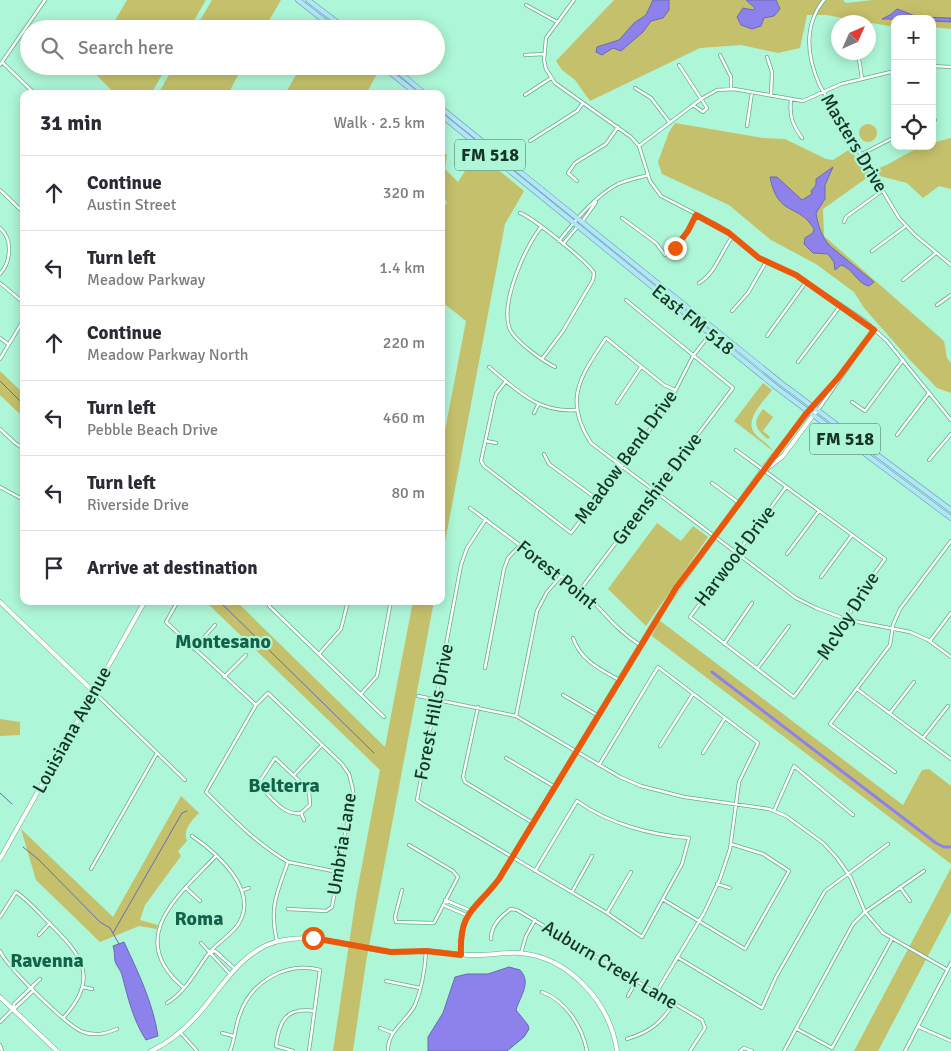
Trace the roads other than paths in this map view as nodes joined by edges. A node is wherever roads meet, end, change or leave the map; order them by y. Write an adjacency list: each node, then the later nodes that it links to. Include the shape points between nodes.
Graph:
1 (45, 0): 8 (street)
2 (298, 0): 9 (main road)
3 (308, 0): 7 (main road)
4 (574, 0): 12 (street)
5 (824, 0): 34 (street, Masters Drive, via 813,20 808,43 812,68)
6 (526, 5): 12 (street)
7 (331, 17): 10 (main road); 11 (main road)
8 (31, 20)
9 (324, 20)
10 (329, 20)
11 (335, 20)
12 (556, 22): 14 (street, via 546,38)
13 (20, 36): 19 (street)
14 (544, 54): 15 (street); 26 (street)
15 (525, 55)
16 (720, 55): 29 (street, via 731,77)
17 (767, 57): 36 (street, via 772,72)
18 (859, 60): 27 (street)
19 (1, 64): 30 (street)
20 (679, 65): 37 (street)
21 (936, 66): 22 (street)
22 (951, 67)
23 (891, 72): 27 (street)
24 (393, 75): 31 (main road)
25 (402, 75): 32 (main road)
26 (551, 78): 35 (street); 39 (street)
27 (862, 79): 34 (street)
28 (635, 88): 43 (street, via 651,98)
29 (731, 89): 33 (street); 37 (street, via 717,90)
30 (30, 90)
31 (411, 90)
32 (420, 90)
33 (752, 92): 36 (street); 44 (street)
34 (824, 92): 38 (street, via 803,101); 51 (street, Masters Drive)
35 (525, 95)
36 (770, 96): 38 (street)
37 (701, 99): 40 (street); 40 (street, via 707,108 704,112)
38 (791, 100): 47 (street, via 792,122)
39 (583, 103): 45 (street); 49 (street, via 577,111)
40 (693, 105): 43 (street)
41 (445, 112): 46 (main road, East FM 518 / FM 518)
42 (445, 118): 46 (main road, East FM 518 / FM 518)
43 (670, 122): 50 (street)
44 (747, 126)
45 (618, 127): 50 (street); 53 (street, via 606,144 575,162 568,173)
46 (469, 134): 60 (main road, East FM 518 / FM 518); 64 (main road, East FM 518 / FM 518)
47 (802, 138)
48 (891, 139): 51 (street)
49 (530, 141)
50 (639, 146): 52 (street)
51 (860, 155): 55 (street, Masters Drive)
52 (648, 175): 56 (street, via 618,184); 59 (street, via 661,196)
53 (577, 181)
54 (0, 190): 57 (street)
55 (882, 192): 63 (street, via 846,217); 66 (street, Masters Drive)
56 (597, 201): 60 (street); 62 (street)
57 (20, 207)
58 (520, 214): 67 (street)
59 (696, 215): 61 (street, via 681,241 665,255 656,243); 69 (street)
60 (577, 218): 62 (main road, East FM 518 / FM 518); 64 (street)
61 (622, 218)
62 (582, 222): 65 (street); 88 (main road, East FM 518 / FM 518)
63 (844, 222)
64 (573, 223): 65 (main road, East FM 518 / FM 518); 70 (street)
65 (578, 226): 71 (street); 90 (main road, East FM 518 / FM 518)
66 (906, 226): 72 (street); 73 (street, Masters Drive)
67 (541, 227): 70 (street); 96 (street, via 529,242 517,269 508,321 514,336)
68 (0, 228): 76 (street, via 8,241 8,261)
69 (733, 236): 74 (street); 80 (street, via 709,276)
70 (559, 241): 71 (street)
71 (563, 244): 96 (street, via 589,266 594,273 593,280 564,331)
72 (872, 252)
73 (936, 253): 75 (street, Masters Drive); 77 (street)
74 (766, 262): 78 (street); 86 (street, via 748,293)
75 (951, 265)
76 (0, 274)
77 (903, 280)
78 (806, 282): 84 (street); 91 (street)
79 (0, 283): 82 (street)
80 (699, 283)
81 (951, 295): 85 (street)
82 (20, 300)
83 (626, 300): 94 (street)
84 (841, 305): 89 (street); 98 (street)
85 (937, 305)
86 (732, 311)
87 (20, 324): 93 (street)
88 (714, 329): 90 (street, Meadow Bend Drive); 109 (main road, East FM 518 / FM 518)
89 (874, 330): 97 (street); 102 (street)
90 (710, 335): 94 (street, Meadow Bend Drive); 112 (main road, East FM 518 / FM 518)
91 (767, 336)
92 (0, 338): 93 (street)
93 (8, 344): 95 (street)
94 (693, 356): 104 (street, Meadow Bend Drive); 132 (street, Greenshire Drive, via 733,388)
95 (0, 359)
96 (542, 359): 100 (street)
97 (903, 360): 105 (street); 106 (street, via 865,411)
98 (798, 362)
99 (489, 367): 103 (street)
100 (555, 367)
101 (641, 367): 104 (street); 107 (street); 110 (street, via 606,338 576,391)
102 (838, 378): 109 (street); 111 (street)
103 (506, 381): 108 (street); 119 (street, via 496,394)
104 (675, 390): 125 (street, Meadow Bend Drive, via 667,407)
105 (929, 393): 115 (street); 118 (street)
106 (852, 402)
107 (617, 403)
108 (538, 405): 110 (street, via 551,410); 113 (street)
109 (813, 407): 111 (main road, East FM 518 / FM 518); 112 (street)
110 (576, 410): 125 (street, via 579,425 590,443)
111 (817, 410): 114 (street); 127 (main road, East FM 518 / FM 518)
112 (807, 411): 114 (main road, East FM 518 / FM 518); 126 (street)
113 (534, 414)
114 (813, 416): 126 (street, via 783,456); 129 (main road, East FM 518 / FM 518)
115 (951, 420)
116 (0, 429): 121 (street)
117 (951, 434): 124 (street)
118 (897, 435)
119 (486, 440): 120 (street); 134 (street, Meadow Bend Drive, via 484,466 570,532)
120 (496, 442)
121 (20, 447)
122 (736, 450): 126 (street)
123 (544, 454): 134 (street, via 549,464)
124 (929, 460)
125 (622, 467): 132 (street); 134 (street, Meadow Bend Drive)
126 (764, 471): 131 (street); 135 (street)
127 (907, 477): 129 (main road); 137 (main road, East FM 518 / FM 518)
128 (712, 483): 135 (street)
129 (904, 483): 139 (main road, East FM 518 / FM 518)
130 (0, 487): 133 (street)
131 (786, 487): 138 (street); 145 (street, Harwood Drive)
132 (655, 492): 142 (street); 149 (street, Greenshire Drive)
133 (20, 498)
134 (597, 499)
135 (739, 503): 142 (street)
136 (470, 508): 140 (street, Forest Point)
137 (951, 510)
138 (819, 511): 141 (street); 146 (street)
139 (951, 518)
140 (486, 520): 144 (street, Forest Point); 181 (street, Forest Hills Drive, via 467,548 461,565)
141 (852, 535): 148 (street); 158 (street, McVoy Drive, via 885,559 856,599)
142 (714, 536): 145 (street); 165 (street)
143 (951, 541): 161 (street, via 900,609)
144 (520, 545): 147 (street, Forest Point); 170 (street, via 508,558 504,569)
145 (736, 553): 158 (street, via 796,598); 164 (street, Harwood Drive, via 690,617)
146 (787, 554)
147 (561, 576): 149 (street, Forest Point); 186 (street, via 537,611)
148 (821, 578)
149 (580, 590): 165 (street, Forest Point, via 595,602 620,632)
150 (0, 602): 176 (street)
151 (752, 603): 164 (street)
152 (143, 605): 176 (street, Louisiana Avenue)
153 (175, 605): 166 (street, via 166,622)
154 (269, 605): 167 (street)
155 (347, 605): 167 (street, via 341,629)
156 (390, 605): 177 (street, via 377,676)
157 (951, 613): 163 (street)
158 (848, 620): 161 (street); 171 (street, McVoy Drive, via 794,697)
159 (215, 625): 166 (street)
160 (790, 626): 171 (street)
161 (893, 628): 163 (street); 175 (street, via 890,645)
162 (573, 638): 173 (street, via 586,660)
163 (930, 641): 169 (street)
164 (724, 644): 171 (street)
165 (640, 645): 173 (street)
166 (194, 649): 172 (street)
167 (319, 654): 177 (street)
168 (246, 655): 172 (street)
169 (951, 657)
170 (484, 668)
171 (757, 669)
172 (224, 677): 182 (street)
173 (619, 680): 187 (street)
174 (914, 682): 185 (street)
175 (857, 688): 185 (street); 199 (street, via 830,724)
176 (94, 692): 194 (street); 216 (street, Louisiana Avenue)
177 (361, 694): 188 (street)
178 (693, 694): 189 (street); 192 (street); 198 (street, via 658,667)
179 (563, 695): 187 (street)
180 (418, 696): 181 (street)
181 (436, 700): 184 (street); 215 (street, Forest Hills Drive, via 417,800)
182 (256, 705): 191 (street, Umbria Lane, via 268,693); 217 (street, via 206,792 264,847)
183 (948, 706): 190 (street)
184 (478, 708): 186 (street); 208 (street, via 463,777 465,782)
185 (890, 713): 190 (street)
186 (516, 716): 193 (street)
187 (597, 716): 193 (street)
188 (384, 717)
189 (725, 718): 195 (street); 203 (street, via 758,743 741,776)
190 (923, 738): 197 (street)
191 (322, 745): 200 (street); 221 (street, Umbria Lane, via 346,769 353,790)
192 (660, 746)
193 (576, 751): 198 (street); 202 (street)
194 (157, 753): 201 (street); 218 (street)
195 (703, 753)
196 (506, 758): 202 (street)
197 (951, 759)
198 (599, 765): 203 (street, via 620,777 659,791)
199 (895, 772)
200 (295, 774): 205 (street, via 311,794 310,805); 205 (street, via 275,758 258,784 285,810)
201 (185, 780)
202 (555, 787): 208 (street)
203 (736, 803): 204 (street); 210 (street)
204 (774, 811): 206 (street, via 794,766); 223 (street, via 823,843)
205 (301, 813): 207 (street)
206 (853, 815)
207 (304, 820)
208 (533, 823): 215 (street)
209 (192, 836): 214 (street)
210 (731, 844): 224 (street); 244 (street, via 763,854 789,871 745,950)
211 (888, 844): 223 (street)
212 (409, 845): 232 (street, via 458,876)
213 (592, 856): 231 (street)
214 (215, 857): 226 (street); 229 (street, via 236,877)
215 (512, 857): 219 (street, Forest Hills Drive); 238 (street, via 494,886)
216 (0, 859)
217 (288, 862): 221 (street); 249 (street, via 275,900)
218 (91, 869)
219 (535, 870): 231 (street, Forest Hills Drive); 234 (street, via 578,801 595,812 634,827 664,836 689,838 682,864)
220 (924, 871): 225 (street)
221 (338, 872): 237 (street, Umbria Lane, via 330,910)
222 (630, 872): 240 (street)
223 (848, 874): 239 (street); 256 (street, via 825,891 762,1008)
224 (717, 884): 228 (street); 244 (street)
225 (900, 887): 235 (street); 239 (street)
226 (186, 888): 233 (street); 266 (street, via 168,908 158,939 167,969)
227 (249, 888): 229 (street)
228 (730, 888)
229 (243, 890): 253 (street, via 244,911 240,921)
230 (402, 890): 236 (street, via 396,922 434,923)
231 (572, 892): 240 (street, Forest Hills Drive)
232 (445, 899): 236 (street); 238 (street)
233 (200, 900)
234 (664, 900): 240 (street, Forest Hills Drive, via 642,937); 244 (street)
235 (910, 901)
236 (443, 905): 241 (street)
237 (288, 909)
238 (469, 910): 241 (street)
239 (865, 912): 248 (street); 281 (street, via 853,924)
240 (607, 913)
241 (466, 915): 255 (street, via 461,933)
242 (0, 917): 245 (street, via 16,892)
243 (535, 920): 247 (street, Auburn Creek Lane, via 512,908 497,922); 254 (street); 263 (street, Auburn Creek Lane)
244 (699, 921): 256 (street)
245 (50, 923): 246 (street); 264 (street, via 77,952 83,969)
246 (39, 935)
247 (491, 938)
248 (892, 939): 259 (street); 281 (street, via 831,1048)
249 (277, 941): 252 (street, via 313,938 391,952); 258 (street, via 251,954)
250 (201, 943): 253 (street)
251 (0, 951): 265 (street, via 9,966)
252 (426, 951): 255 (street); 267 (street)
253 (210, 952): 258 (street, via 215,951); 260 (street); 266 (street)
254 (520, 953): 255 (street); 299 (street, via 555,964 584,984 606,1016)
255 (461, 955)
256 (677, 957): 270 (street)
257 (951, 963): 259 (street)
258 (234, 968): 260 (street)
259 (946, 969): 279 (street)
260 (229, 973): 283 (street, via 209,1002)
261 (40, 979): 265 (street)
262 (386, 981): 267 (street)
263 (636, 981): 270 (street, Auburn Creek Lane); 272 (street)
264 (83, 987): 268 (street); 277 (street)
265 (32, 988): 275 (street, via 17,1009); 277 (street)
266 (184, 988): 273 (street)
267 (420, 988): 285 (street, via 414,1006)
268 (92, 989)
269 (542, 992): 298 (street, via 569,1012 580,1029)
270 (656, 992): 274 (street, Auburn Creek Lane)
271 (0, 996): 275 (street)
272 (628, 996)
273 (168, 1003)
274 (674, 1003): 287 (street, via 656,1027); 300 (street, Auburn Creek Lane, via 702,1020 705,1026)
275 (13, 1009): 278 (street); 291 (street)
276 (314, 1011): 286 (street, via 320,970 309,967 292,969 273,975 261,984 244,1004); 295 (street, via 302,1009 292,1012 278,1029 276,1046); 296 (street)
277 (63, 1018): 282 (street, via 76,1029 91,1034)
278 (0, 1022)
279 (919, 1027): 288 (street); 304 (street)
280 (380, 1028): 285 (street)
281 (797, 1028): 303 (street)
282 (117, 1029)
283 (180, 1032): 292 (street); 293 (street)
284 (222, 1033): 286 (street)
285 (393, 1033): 297 (street)
286 (233, 1036): 294 (street)
287 (628, 1039)
288 (951, 1041)
289 (0, 1045): 290 (street)
290 (3, 1050)
291 (53, 1050)
292 (151, 1051)
293 (197, 1051)
294 (230, 1051)
295 (293, 1051)
296 (309, 1051)
297 (388, 1051)
298 (587, 1051)
299 (617, 1051)
300 (690, 1051)
301 (740, 1051): 302 (street, via 744,1048)
302 (752, 1051)
303 (784, 1051)
304 (905, 1051)

